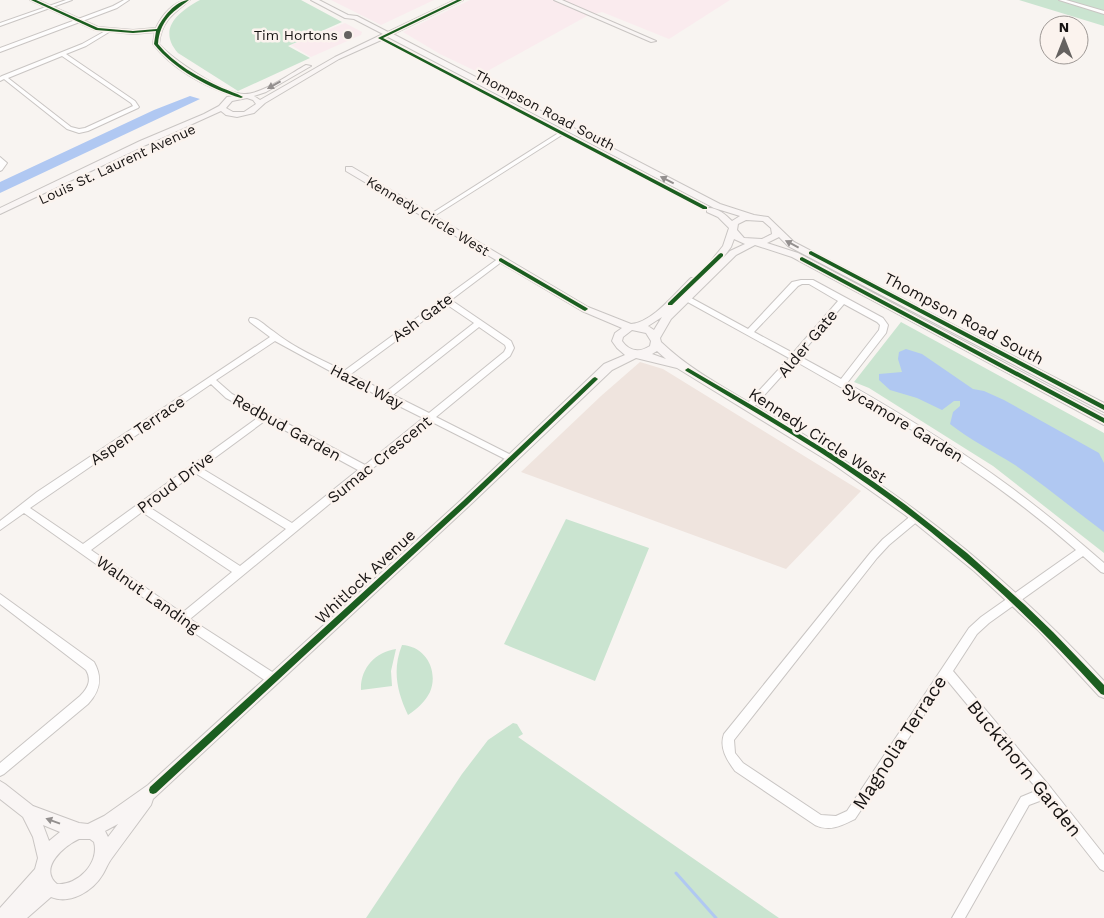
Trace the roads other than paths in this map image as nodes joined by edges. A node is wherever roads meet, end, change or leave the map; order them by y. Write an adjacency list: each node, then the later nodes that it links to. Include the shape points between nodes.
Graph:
1 (33, 0): 10 (main road)
2 (70, 0): 10 (street)
3 (127, 0): 12 (street)
4 (187, 0): 14 (main road, via 172,10)
5 (314, 0): 16 (main road, Thompson Road South, via 355,17)
6 (445, 0): 16 (main road)
7 (460, 0): 16 (main road)
8 (557, 0): 17 (main road)
9 (1061, 0): 11 (street)
10 (50, 7): 12 (main road); 13 (street)
11 (1104, 12)
12 (77, 21): 15 (main road); 18 (street)
13 (0, 25)
14 (158, 30): 15 (main road); 21 (main road, via 156,44 160,51)
15 (107, 31): 19 (street, via 94,41)
16 (379, 34): 22 (main road, one-way to 22, via 321,59 264,91); 23 (main road); 26 (main road, Thompson Road South); 31 (main road, Thompson Road South, one-way to 16, via 717,206)
17 (653, 41)
18 (0, 50)
19 (63, 54): 20 (street); 20 (street, via 136,107 86,130 75,131)
20 (2, 78)
21 (211, 85): 22 (main road); 24 (main road)
22 (244, 96): 23 (main road, via 256,99); 24 (main road, Louis St. Laurent Avenue, via 230,99)
23 (259, 104): 25 (main road, Louis St. Laurent Avenue, via 253,110)
24 (222, 106): 25 (main road, via 226,113); 30 (main road, Louis St. Laurent Avenue)
25 (236, 115): 33 (main road, Louis St. Laurent Avenue, via 214,120 151,146)
26 (562, 133): 32 (street); 34 (main road, Thompson Road South, via 721,215)
27 (0, 160): 28 (street, via 4,163)
28 (0, 169)
29 (349, 169): 32 (main road, Kennedy Circle West)
30 (0, 211)
31 (751, 216): 34 (main road, via 738,220); 35 (main road, Thompson Road South, via 771,222)
32 (429, 217): 37 (main road, Kennedy Circle West)
33 (0, 218)
34 (733, 229): 36 (main road, Thompson Road South, via 741,239); 38 (main road, via 727,247)
35 (777, 231): 36 (main road, via 773,238); 58 (main road, Thompson Road South, one-way to 35, via 791,244)
36 (755, 243): 38 (main road, via 736,250); 61 (main road, Thompson Road South, via 794,255)
37 (501, 260): 39 (street, Ash Gate); 41 (main road, Kennedy Circle West)
38 (682, 297): 44 (main road); 45 (street, Sycamore Garden); 48 (main road)
39 (445, 300): 43 (street, Sumac Crescent); 53 (street, Ash Gate)
40 (843, 300): 45 (street, via 810,282 795,284); 50 (street, Alder Gate); 55 (street, via 884,325)
41 (585, 309): 44 (main road, Kennedy Circle West); 47 (main road, Kennedy Circle West, via 612,331)
42 (253, 320): 46 (street, Hazel Way)
43 (479, 323): 56 (street); 60 (street, Sumac Crescent, via 508,343 507,354)
44 (635, 327): 47 (main road, via 621,331); 48 (main road, via 649,331)
45 (749, 333): 50 (street, Sycamore Garden)
46 (275, 338): 53 (street, Hazel Way); 54 (street, Aspen Terrace)
47 (618, 341): 49 (main road, via 624,351); 52 (main road, Whitlock Avenue)
48 (656, 341): 49 (main road, via 651,351); 51 (main road, Kennedy Circle West)
49 (638, 354): 51 (street, Kennedy Circle West); 52 (main road, Whitlock Avenue)
50 (794, 358): 55 (street, Sycamore Garden); 57 (street, Alder Gate)
51 (677, 364): 57 (main road, Kennedy Circle West)
52 (608, 367): 62 (main road, Whitlock Avenue)
53 (344, 374): 56 (street, Hazel Way)
54 (212, 381): 59 (street, Redbud Garden, via 229,396); 66 (street, Aspen Terrace)
55 (842, 384): 71 (street, Sycamore Garden, via 916,426 994,479)
56 (386, 396): 60 (street, Hazel Way)
57 (749, 407): 67 (main road, Kennedy Circle West, via 844,465)
58 (1104, 408)
59 (266, 416): 63 (street, Proud Drive); 64 (street, Redbud Garden)
60 (430, 418): 62 (street, Hazel Way); 64 (street, Sumac Crescent)
61 (1104, 421)
62 (512, 459): 78 (main road, Whitlock Avenue)
63 (194, 468): 65 (street, Proud Drive); 69 (street)
64 (366, 470): 69 (street, Sumac Crescent)
65 (142, 507): 70 (street, Proud Drive); 73 (street)
66 (24, 508): 68 (street, Aspen Terrace); 70 (street, Walnut Landing)
67 (916, 517): 75 (main road, Kennedy Circle West); 77 (street, Magnolia Terrace, via 874,555 736,727 728,738 730,756 739,767 819,821 836,822 851,815)
68 (0, 526)
69 (292, 528): 73 (street, Sumac Crescent)
70 (84, 549): 76 (street, Walnut Landing)
71 (1084, 550): 72 (street, Sycamore Garden); 75 (street, Magnolia Terrace)
72 (1104, 569)
73 (239, 571): 76 (street, Sumac Crescent)
74 (0, 598): 80 (street, via 90,666 95,675 89,695)
75 (1014, 600): 77 (street, Magnolia Terrace, via 973,631); 79 (main road, Kennedy Circle West)
76 (182, 619): 78 (street, Walnut Landing)
77 (946, 671): 83 (street, Buckthorn Garden)
78 (273, 679): 82 (main road, Whitlock Avenue)
79 (1104, 691)
80 (0, 770)
81 (0, 789): 84 (main road)
82 (153, 790): 85 (main road, Whitlock Avenue, via 109,821); 86 (main road, Whitlock Avenue)
83 (1047, 792): 88 (street, Buckthorn Garden); 92 (street, via 1025,801)
84 (28, 812): 85 (main road, one-way to 84); 87 (main road, via 40,835)
85 (84, 831): 86 (main road, via 97,834); 87 (main road, via 60,840)
86 (103, 856): 89 (main road, via 93,876 81,887 63,892)
87 (45, 865): 89 (main road, via 45,882); 90 (main road)
88 (1104, 865)
89 (49, 888): 91 (main road)
90 (2, 918)
91 (14, 918)
92 (958, 918)

